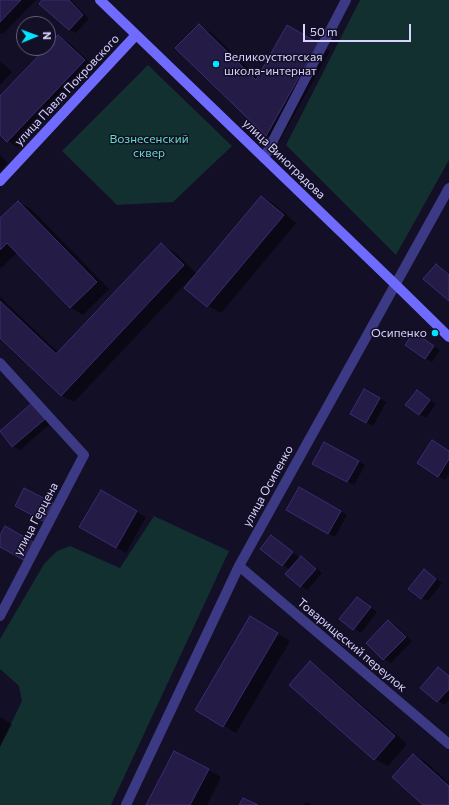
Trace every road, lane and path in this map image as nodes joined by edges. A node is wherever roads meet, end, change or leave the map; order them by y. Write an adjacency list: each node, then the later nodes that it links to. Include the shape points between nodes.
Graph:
1 (100, 0): 3 (street, улица Виноградова)
2 (346, 0): 4 (street)
3 (136, 34): 4 (street, улица Виноградова); 5 (street, улица Павла Покровского)
4 (264, 158): 7 (street, улица Виноградова)
5 (0, 181)
6 (449, 188): 7 (street, улица Осипенко)
7 (395, 284): 8 (street, улица Виноградова); 10 (street, улица Осипенко)
8 (449, 338)
9 (0, 363): 11 (street, улица Герцена, via 84,455)
10 (239, 566): 12 (street, Товарищеский переулок); 13 (street, улица Осипенко)
11 (0, 616)
12 (449, 744)
13 (126, 805)

